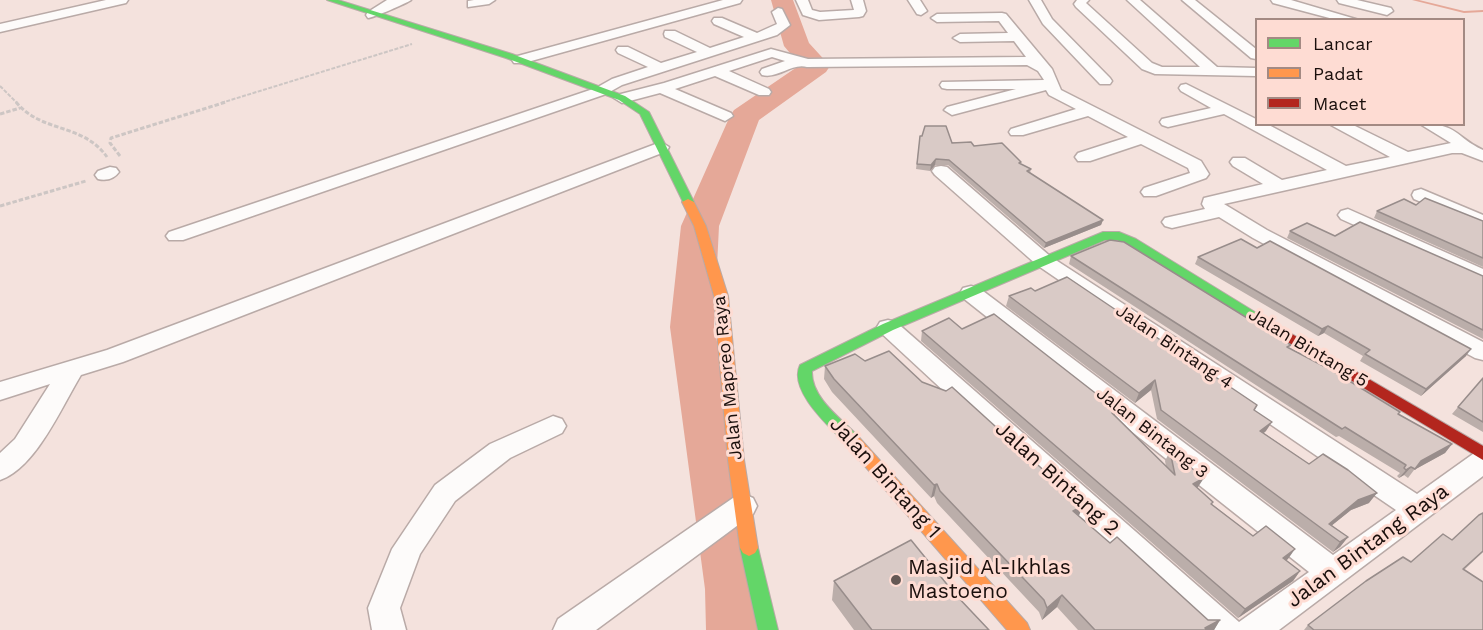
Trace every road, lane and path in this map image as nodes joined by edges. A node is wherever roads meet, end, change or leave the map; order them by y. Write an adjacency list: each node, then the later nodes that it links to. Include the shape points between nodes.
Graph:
1 (122, 0): 23 (street)
2 (331, 0): 19 (street, Jalan Mapreo Raya)
3 (405, 0): 19 (street)
4 (489, 0): 15 (street)
5 (736, 0): 32 (street)
6 (802, 0): 7 (street, via 807,12 819,16 859,13)
7 (857, 0)
8 (914, 0): 16 (street)
9 (1035, 0): 40 (street, via 1047,21)
10 (1083, 0): 37 (street, via 1080,4 1147,66 1160,71)
11 (1133, 0): 37 (street)
12 (1188, 0): 31 (street)
13 (1277, 0): 21 (street)
14 (1343, 0): 17 (street)
15 (472, 4)
16 (921, 11)
17 (1387, 11)
18 (778, 12): 26 (street, via 784,25)
19 (372, 15): 25 (street, Jalan Mapreo Raya)
20 (937, 18): 28 (street, via 1002,17)
21 (1345, 18)
22 (718, 21): 26 (street)
23 (0, 28)
24 (670, 34): 30 (street)
25 (442, 35): 32 (street, Jalan Mapreo Raya); 70 (path, via 115,136 110,143)
26 (756, 37): 30 (street)
27 (960, 38): 28 (street)
28 (1018, 38): 34 (street)
29 (623, 50): 35 (street)
30 (709, 52): 35 (street)
31 (1255, 53)
32 (519, 60): 47 (street, Jalan Mapreo Raya)
33 (796, 61): 34 (street); 36 (street, via 771,53); 38 (street)
34 (1039, 64): 41 (street, via 1046,69)
35 (660, 68): 47 (street)
36 (716, 71): 45 (street); 48 (street)
37 (1213, 71): 39 (street)
38 (767, 72)
39 (1253, 80)
40 (1105, 81)
41 (1051, 84): 43 (street); 50 (street); 54 (street, via 1054,92)
42 (947, 85): 43 (street)
43 (972, 85): 50 (street)
44 (0, 86): 51 (path, via 8,90)
45 (661, 88): 49 (street); 56 (street)
46 (1186, 88): 52 (street)
47 (602, 91): 49 (street, Jalan Mapreo Raya); 81 (street)
48 (764, 92)
49 (622, 98): 64 (street, Jalan Mapreo Raya, via 641,109)
50 (984, 102): 53 (street)
51 (20, 108): 55 (path); 70 (path, via 38,122 51,123 100,147)
52 (1226, 109): 57 (street); 58 (street)
53 (952, 110)
54 (1087, 111): 62 (street); 63 (street)
55 (0, 114)
56 (725, 116)
57 (1168, 122)
58 (1255, 124)
59 (1258, 126): 72 (street)
60 (1341, 126): 68 (street)
61 (1432, 126): 65 (street, via 1460,140)
62 (1017, 132)
63 (1141, 138): 67 (street); 74 (street, via 1195,165 1200,174)
64 (661, 147): 87 (street, via 116,356); 94 (street, Jalan Mapreo Raya, via 700,226 721,296)
65 (1465, 148): 66 (street); 68 (street)
66 (1483, 156)
67 (1084, 157)
68 (1406, 158): 72 (street)
69 (1239, 162): 73 (street)
70 (113, 170): 76 (path)
71 (941, 171): 82 (street, Jalan Bintang 4)
72 (1344, 172): 73 (street)
73 (1279, 186): 77 (street, via 1211,202)
74 (1150, 192)
75 (1421, 195): 80 (street)
76 (0, 206)
77 (1220, 211): 79 (street); 86 (street)
78 (1348, 214): 83 (street)
79 (1172, 222)
80 (1483, 222)
81 (176, 236)
82 (1044, 261): 84 (street, Jalan Bintang 5); 91 (street, Jalan Bintang 5, via 1103,236 1119,236); 95 (street, Jalan Bintang 4)
83 (1483, 278)
84 (971, 293): 85 (street, Jalan Bintang 5); 96 (street, Jalan Bintang 3)
85 (888, 327): 88 (street, Jalan Bintang 5, via 813,363); 101 (street, Jalan Bintang 2)
86 (1483, 352)
87 (72, 369): 89 (street); 93 (street, via 25,446)
88 (803, 376): 100 (street, Jalan Bintang 1, via 808,391)
89 (0, 391)
90 (553, 426): 97 (street, via 500,451 446,493 407,549 384,608)
91 (1483, 454)
92 (1483, 461): 95 (street, Jalan Bintang Raya)
93 (0, 469)
94 (743, 506): 98 (street); 99 (street, Jalan Mapreo Raya, via 753,571)
95 (1417, 509): 96 (street, Jalan Bintang Raya)
96 (1333, 573): 102 (street, Jalan Bintang Raya)
97 (388, 630)
98 (570, 630)
99 (768, 630)
100 (1020, 630)
101 (1226, 630)
102 (1252, 630)

